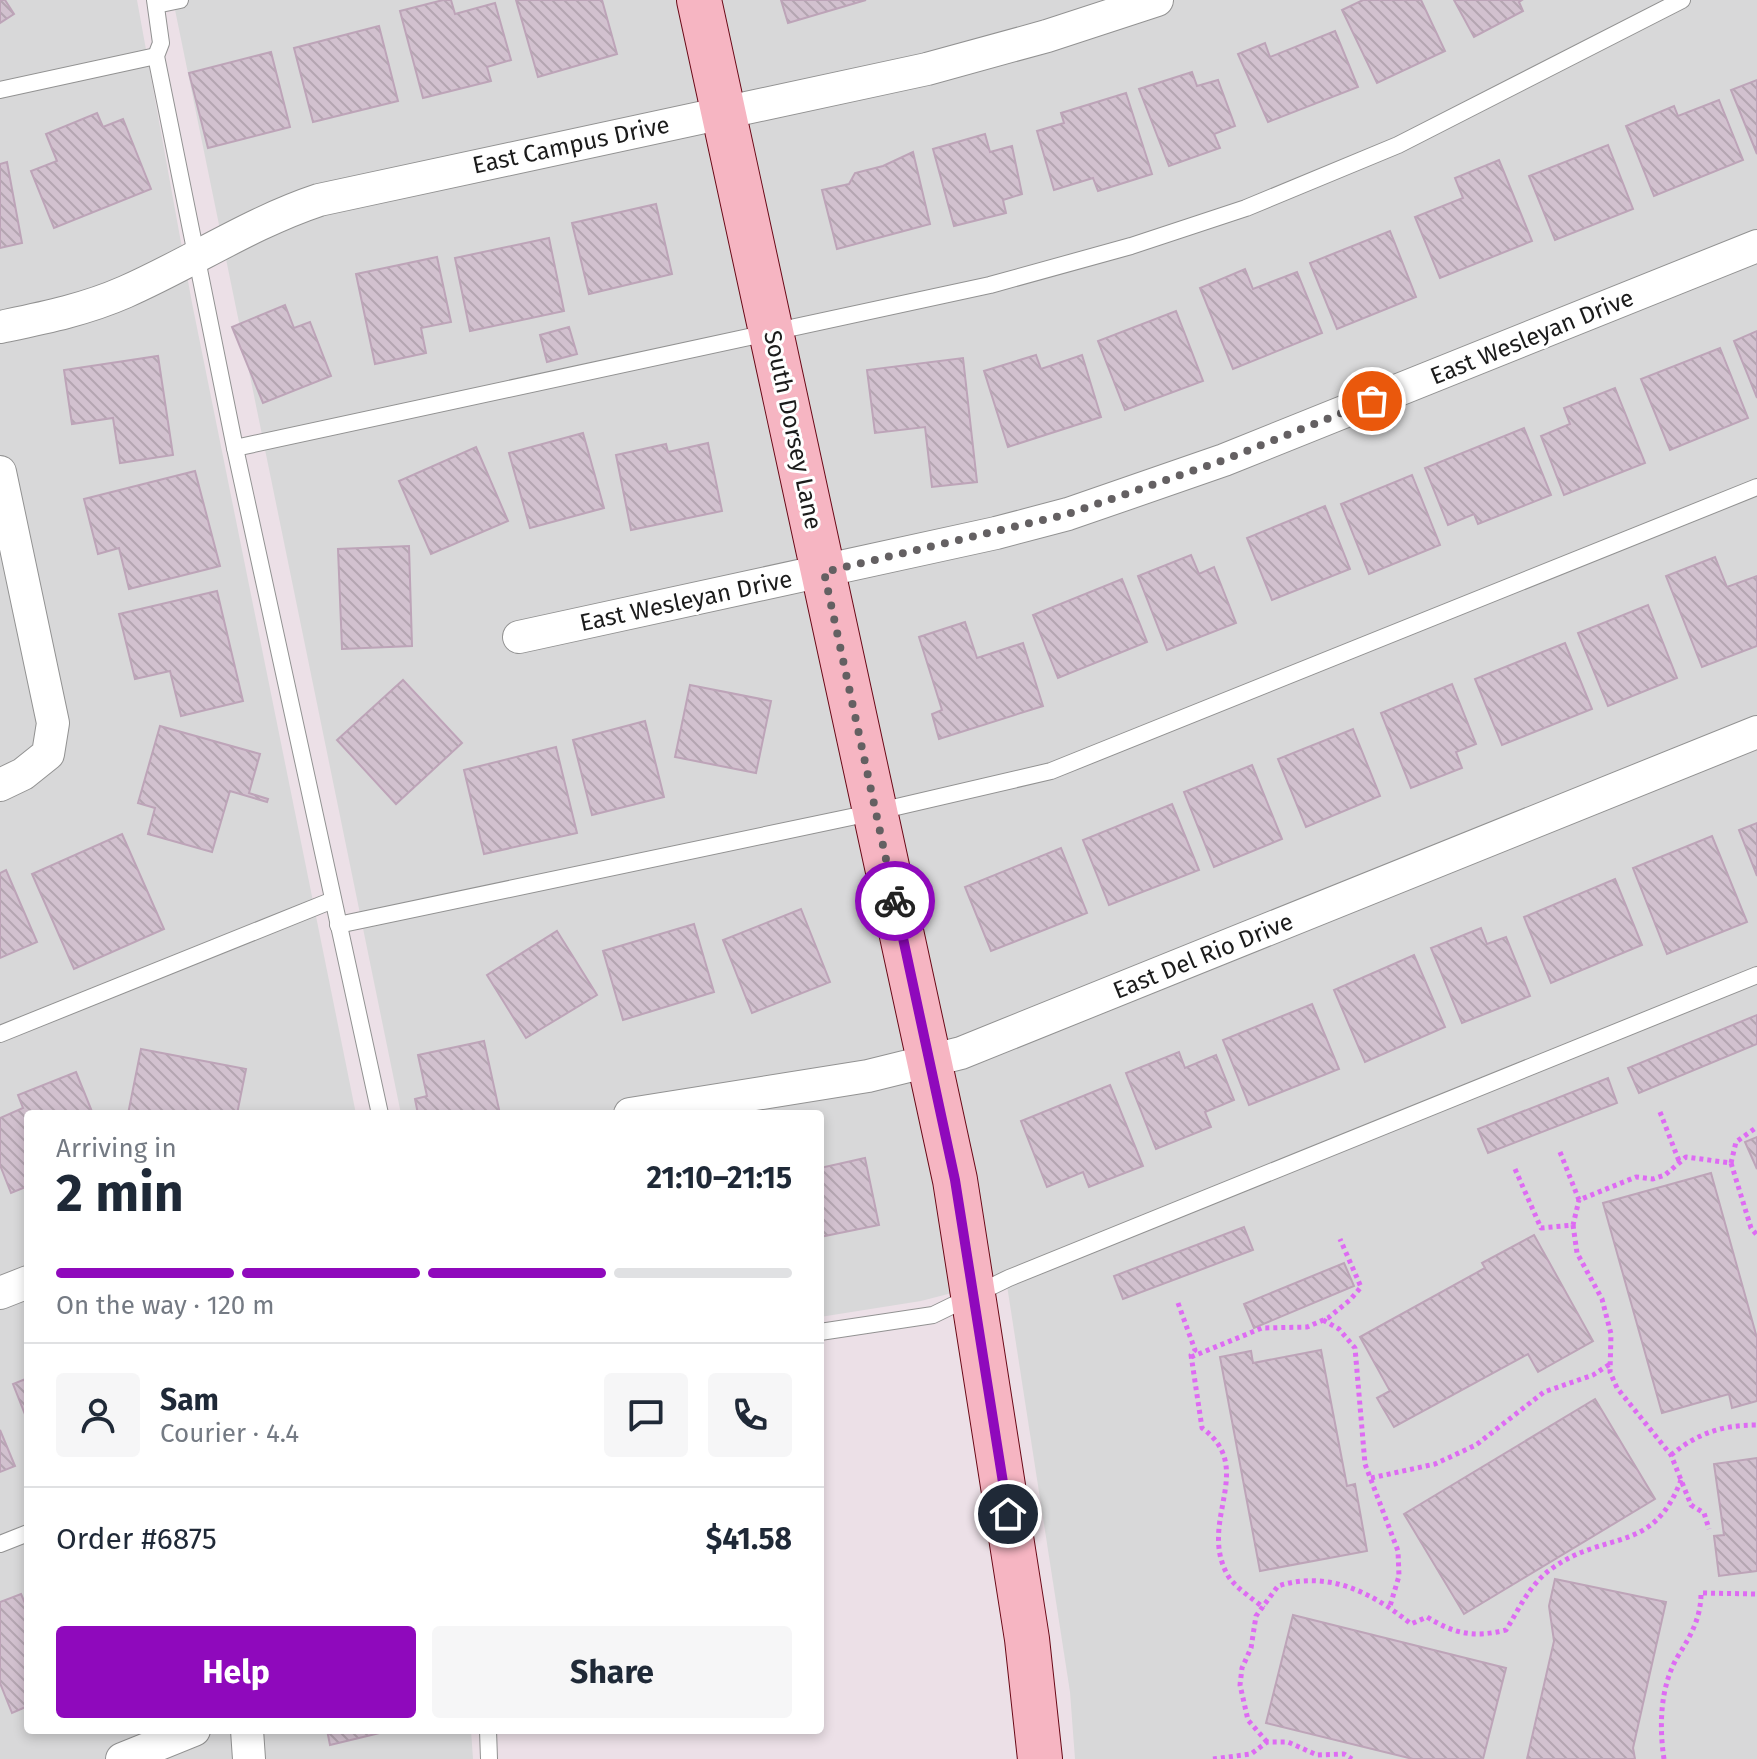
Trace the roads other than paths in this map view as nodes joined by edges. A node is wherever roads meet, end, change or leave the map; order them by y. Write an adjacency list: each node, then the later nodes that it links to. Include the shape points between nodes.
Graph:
1 (180, 0): 5 (lane)
2 (699, 0): 8 (street, South Dorsey Lane)
3 (1157, 0): 8 (street, East Campus Drive, via 985,54)
4 (1682, 0): 12 (lane, via 1398,145 1246,208 990,285)
5 (156, 3): 6 (lane, via 161,43)
6 (156, 56): 7 (lane); 10 (lane)
7 (0, 90)
8 (723, 113): 10 (street, East Campus Drive, via 319,200 254,224); 12 (street, South Dorsey Lane)
9 (1757, 246): 17 (street, East Wesleyan Drive, via 1146,488 996,533)
10 (196, 255): 11 (street, East Campus Drive, via 91,305); 13 (lane)
11 (0, 327)
12 (771, 332): 13 (lane); 17 (street, South Dorsey Lane)
13 (235, 448): 22 (lane)
14 (0, 472): 16 (street)
15 (1757, 487): 21 (lane, via 1051,771)
16 (6, 529): 20 (street, via 51,713 52,738 48,754)
17 (824, 572): 18 (street, East Wesleyan Drive); 21 (street, South Dorsey Lane)
18 (519, 637)
19 (1757, 732): 26 (street, East Del Rio Drive)
20 (0, 785)
21 (875, 812): 23 (lane); 26 (street, South Dorsey Lane)
22 (333, 900): 23 (lane); 25 (lane)
23 (338, 925): 27 (lane)
24 (1757, 975): 31 (lane)
25 (0, 1034)
26 (930, 1062): 28 (street, East Del Rio Drive); 31 (street, South Dorsey Lane)
27 (379, 1110)
28 (655, 1110)
29 (24, 1284): 30 (street)
30 (0, 1293)
31 (973, 1296): 32 (lane, via 933,1315); 41 (street, South Dorsey Lane, via 1027,1639)
32 (824, 1331)
33 (24, 1535): 34 (lane)
34 (0, 1544)
35 (184, 1734): 38 (street)
36 (247, 1734): 39 (street)
37 (488, 1734): 40 (lane)
38 (122, 1759)
39 (249, 1759)
40 (489, 1759)
41 (1040, 1759)

